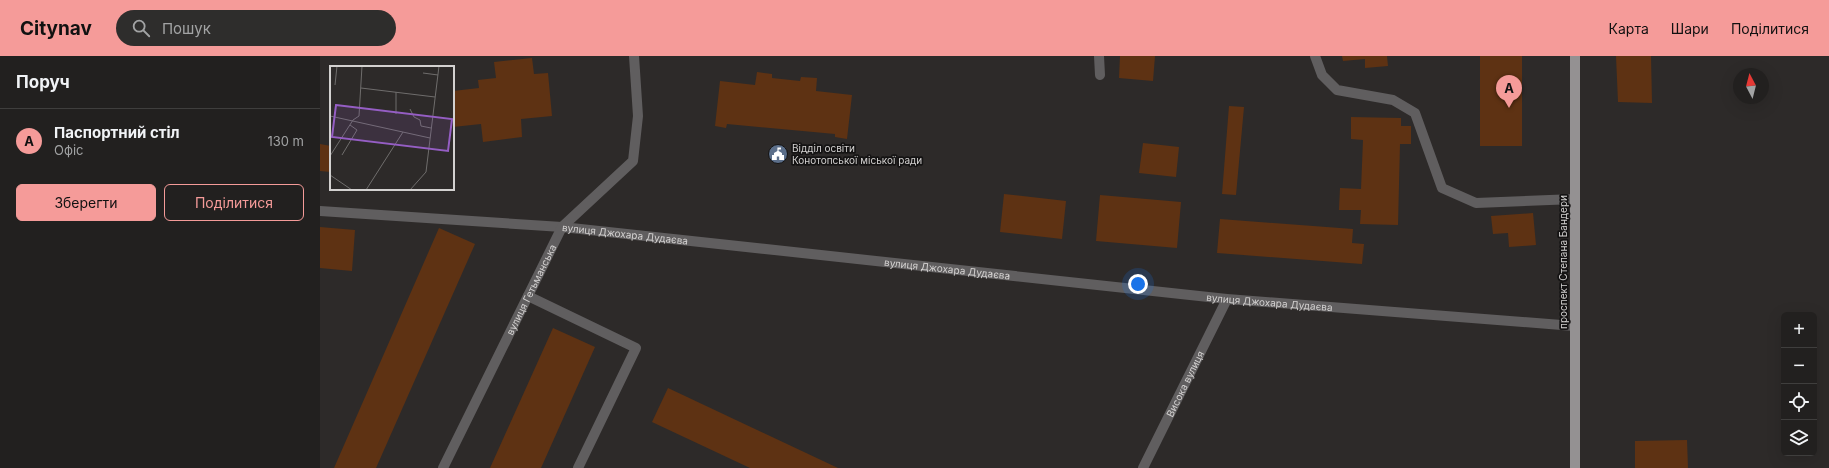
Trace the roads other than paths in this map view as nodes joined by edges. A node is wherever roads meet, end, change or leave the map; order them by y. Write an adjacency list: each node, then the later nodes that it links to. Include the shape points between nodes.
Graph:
1 (634, 56): 8 (street, вулиця Гетьманська, via 638,116 633,161)
2 (1099, 56): 5 (street)
3 (1315, 56): 6 (street, via 1322,75 1337,90 1393,100 1415,113 1442,188 1476,202)
4 (1575, 56): 6 (main road, проспект Степана Бандери)
5 (1100, 75)
6 (1575, 199): 11 (main road, проспект Степана Бандери)
7 (320, 211): 8 (street, вулиця Джохара Дудаєва)
8 (562, 227): 9 (street, вулиця Гетьманська); 10 (street, вулиця Джохара Дудаєва)
9 (528, 296): 12 (street, вулиця Гетьманська); 13 (street, via 636,348)
10 (1227, 299): 11 (street, вулиця Джохара Дудаєва); 14 (street, Висока вулиця)
11 (1574, 326): 15 (main road, проспект Степана Бандери)
12 (443, 468)
13 (578, 468)
14 (1143, 468)
15 (1575, 468)

